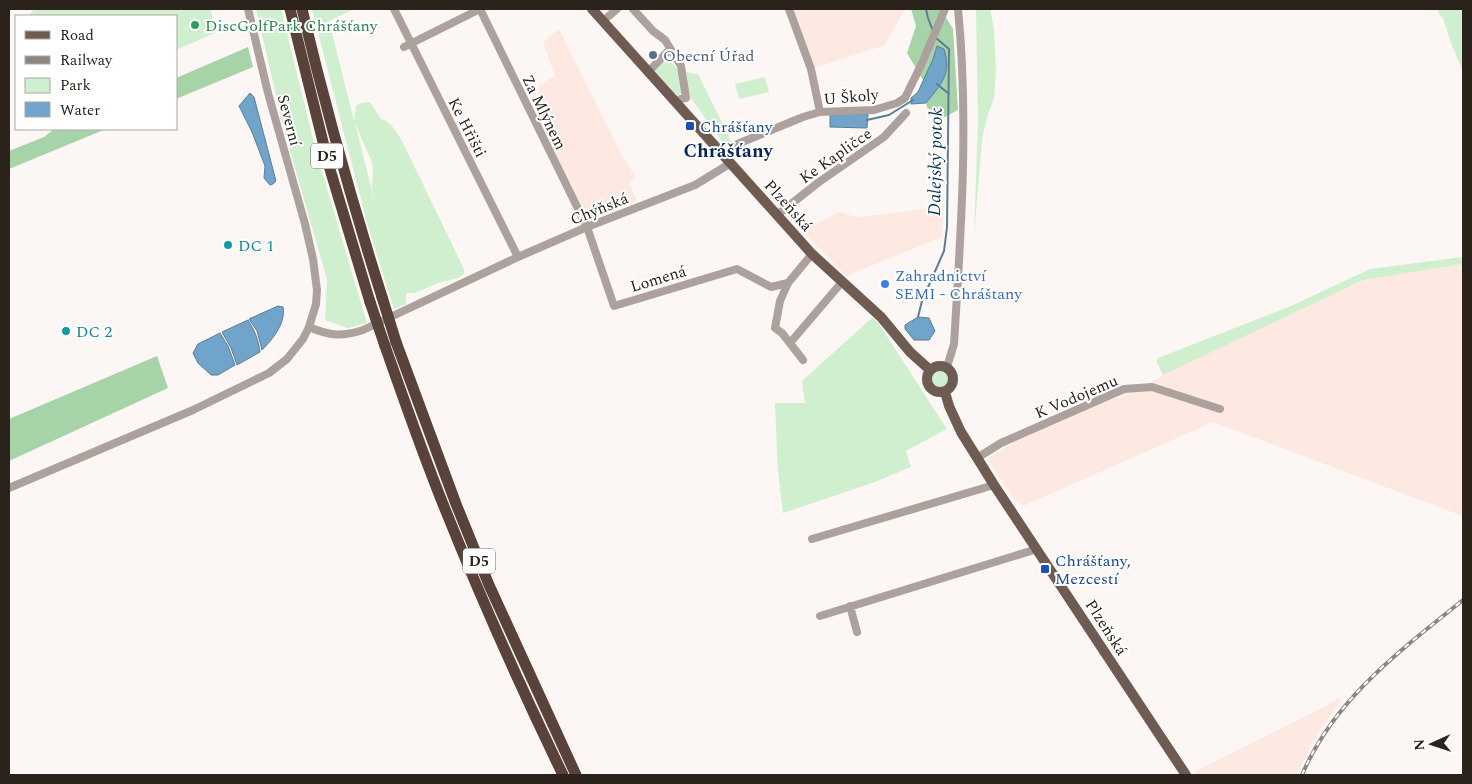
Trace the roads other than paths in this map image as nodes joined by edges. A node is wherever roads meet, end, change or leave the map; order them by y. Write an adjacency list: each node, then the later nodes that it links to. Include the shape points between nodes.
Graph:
1 (248, 9): 27 (street, Severní, via 313,259 317,290)
2 (290, 9): 42 (highway, D5, bridge, via 329,166 385,346 444,508)
3 (302, 9): 43 (highway, D5, bridge, via 340,159 396,342 448,485 489,585)
4 (394, 9): 13 (street, Ke Hřišti)
5 (480, 9): 13 (street); 22 (street, Za Mlýnem)
6 (592, 9): 12 (main road, Plzeňská)
7 (617, 9): 12 (street)
8 (633, 9): 14 (street)
9 (789, 9): 17 (street, via 811,69)
10 (945, 9): 17 (street, U Školy, via 905,98 874,110)
11 (958, 9): 30 (street, via 965,127 954,344)
12 (604, 21): 15 (main road, Plzeňská)
13 (407, 46): 24 (street, Ke Hřišti)
14 (670, 49): 15 (street); 16 (street, via 680,66 686,98)
15 (648, 71): 16 (main road, Plzeňská)
16 (676, 102): 20 (main road, Plzeňská)
17 (820, 112): 19 (street, U Školy)
18 (906, 113): 21 (street, Ke Kapličce, via 884,137)
19 (735, 145)
20 (731, 163): 21 (main road, Plzeňská); 22 (street, Chýňská, via 695,185)
21 (777, 216): 23 (main road, Plzeňská)
22 (586, 227): 24 (street, Chýňská); 26 (street, Lomená, via 614,306 737,269 771,287)
23 (812, 254): 25 (main road, Plzeňská); 26 (street)
24 (518, 257): 27 (street, Chýňská, via 363,330 336,335)
25 (842, 282): 28 (street); 31 (main road, Plzeňská, via 881,317)
26 (788, 283): 28 (street, via 780,301 775,328)
27 (309, 327): 36 (street, Severní, via 287,359 269,374)
28 (790, 343): 29 (street)
29 (803, 360)
30 (947, 367): 31 (main road, via 938,366); 32 (main road, via 954,378)
31 (930, 370): 32 (main road, via 929,386 936,392)
32 (945, 392): 34 (main road, Plzeňská, via 960,432)
33 (1220, 409): 34 (street, K Vodojemu, via 1152,387 1124,389 1001,443)
34 (977, 458): 35 (main road, Plzeňská)
35 (994, 485): 37 (street); 38 (main road, Plzeňská)
36 (9, 488)
37 (812, 539)
38 (1036, 549): 39 (street); 44 (main road, Plzeňská)
39 (850, 606): 40 (street); 41 (street)
40 (820, 616)
41 (857, 632)
42 (563, 775)
43 (576, 775)
44 (1186, 775)

